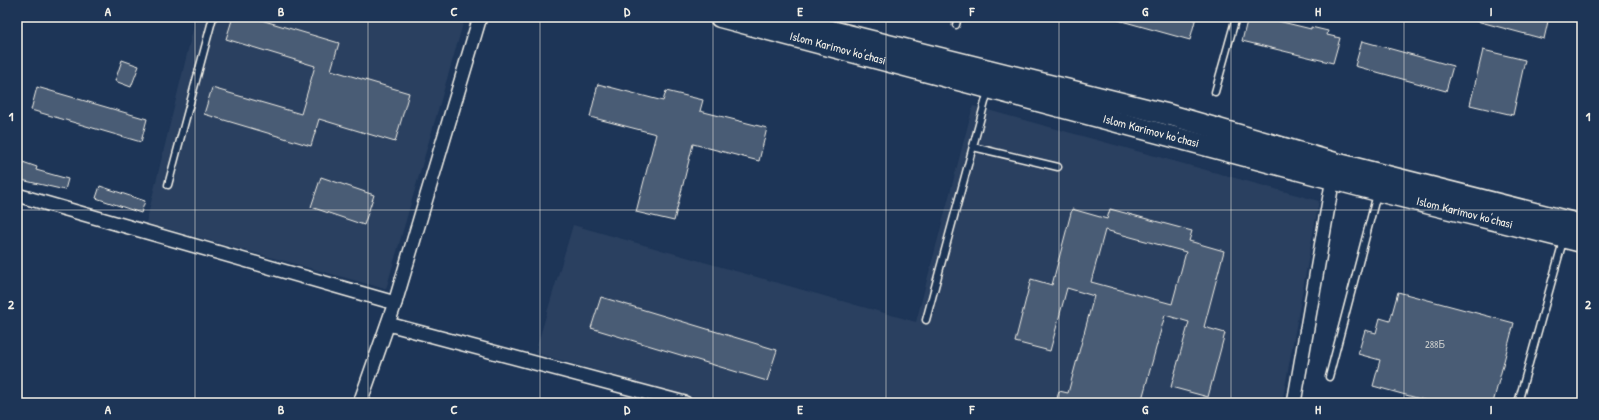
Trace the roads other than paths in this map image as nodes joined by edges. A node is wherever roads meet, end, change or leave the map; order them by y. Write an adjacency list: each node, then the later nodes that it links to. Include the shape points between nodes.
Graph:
1 (213, 17): 13 (lane)
2 (480, 17): 18 (street)
3 (720, 17): 8 (main road, Islom Karimov ko'chasi)
4 (776, 17): 16 (main road, Islom Karimov ko'chasi, via 1162,113 1339,164)
5 (958, 17): 7 (lane)
6 (1236, 17): 9 (lane)
7 (956, 25)
8 (989, 88): 10 (lane); 12 (main road, Islom Karimov ko'chasi)
9 (1215, 92)
10 (973, 147): 11 (lane); 19 (lane)
11 (1058, 167)
12 (1333, 178): 14 (main road, Islom Karimov ko'chasi); 24 (street)
13 (168, 185)
14 (1378, 190): 17 (main road, Islom Karimov ko'chasi); 21 (lane)
15 (17, 195): 18 (street)
16 (1582, 225)
17 (1573, 240): 25 (lane)
18 (395, 303): 20 (street)
19 (926, 320)
20 (388, 324): 22 (street); 23 (street)
21 (1329, 377)
22 (360, 403)
23 (685, 403)
24 (1294, 403)
25 (1518, 403)

